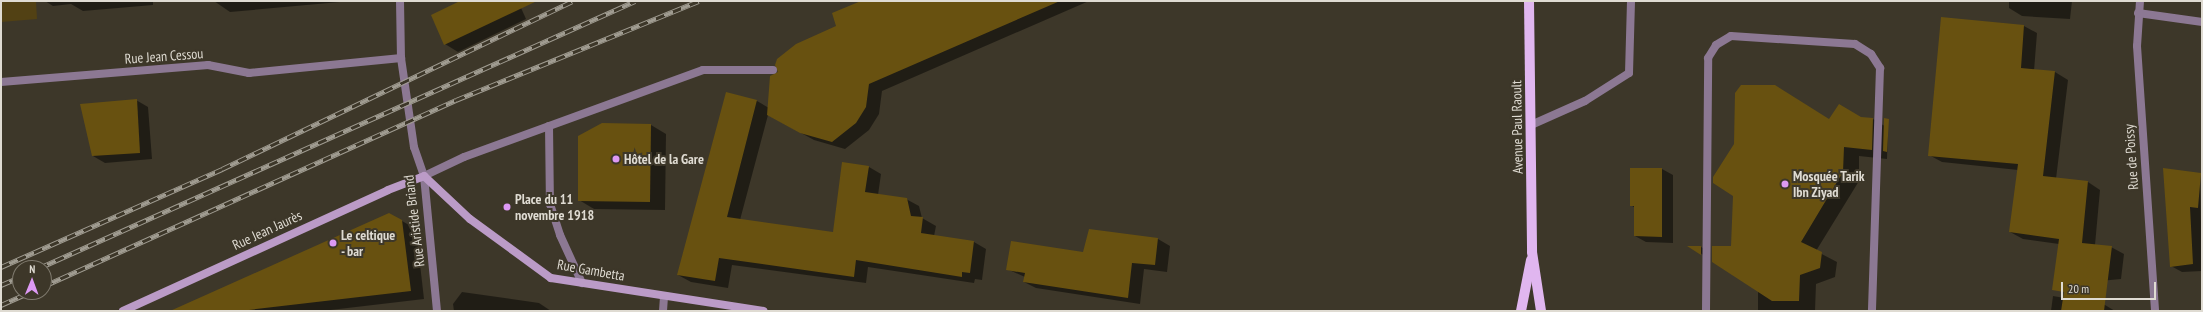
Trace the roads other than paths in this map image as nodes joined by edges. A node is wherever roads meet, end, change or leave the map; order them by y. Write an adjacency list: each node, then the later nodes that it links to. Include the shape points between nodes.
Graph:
1 (400, 1): 7 (street, Rue Aristide Briand)
2 (1529, 1): 10 (main road, Avenue Paul Raoult)
3 (1630, 1): 10 (street, via 1629,73 1584,101)
4 (2140, 1): 5 (street, Rue de Poissy)
5 (2138, 13): 6 (street); 24 (street, Rue de Poissy, via 2137,46)
6 (2202, 22)
7 (401, 58): 9 (street, Rue Jean Cessou, via 248,73 208,65); 12 (street, Rue Aristide Briand, via 414,147)
8 (773, 70): 11 (street, via 703,70)
9 (1, 82)
10 (1531, 125): 13 (main road, Avenue Paul Raoult)
11 (548, 126): 12 (street, via 464,157); 14 (street, via 550,204 560,236)
12 (424, 176): 14 (main road, Rue Gambetta, via 470,219 551,278); 16 (main road, Rue Jean Jaurès); 17 (street, Rue Aristide Briand)
13 (1532, 252): 20 (main road, Avenue Paul Raoult); 21 (main road, Avenue Paul Raoult)
14 (582, 283): 15 (main road, Rue Gambetta)
15 (664, 296): 18 (street); 19 (main road, Rue Gambetta)
16 (123, 311)
17 (438, 311)
18 (663, 311)
19 (763, 311)
20 (1521, 311)
21 (1540, 311)
22 (1706, 311): 23 (street, via 1708,58 1716,45 1731,36 1855,44 1871,54 1880,68)
23 (1872, 311)
24 (2155, 311)

